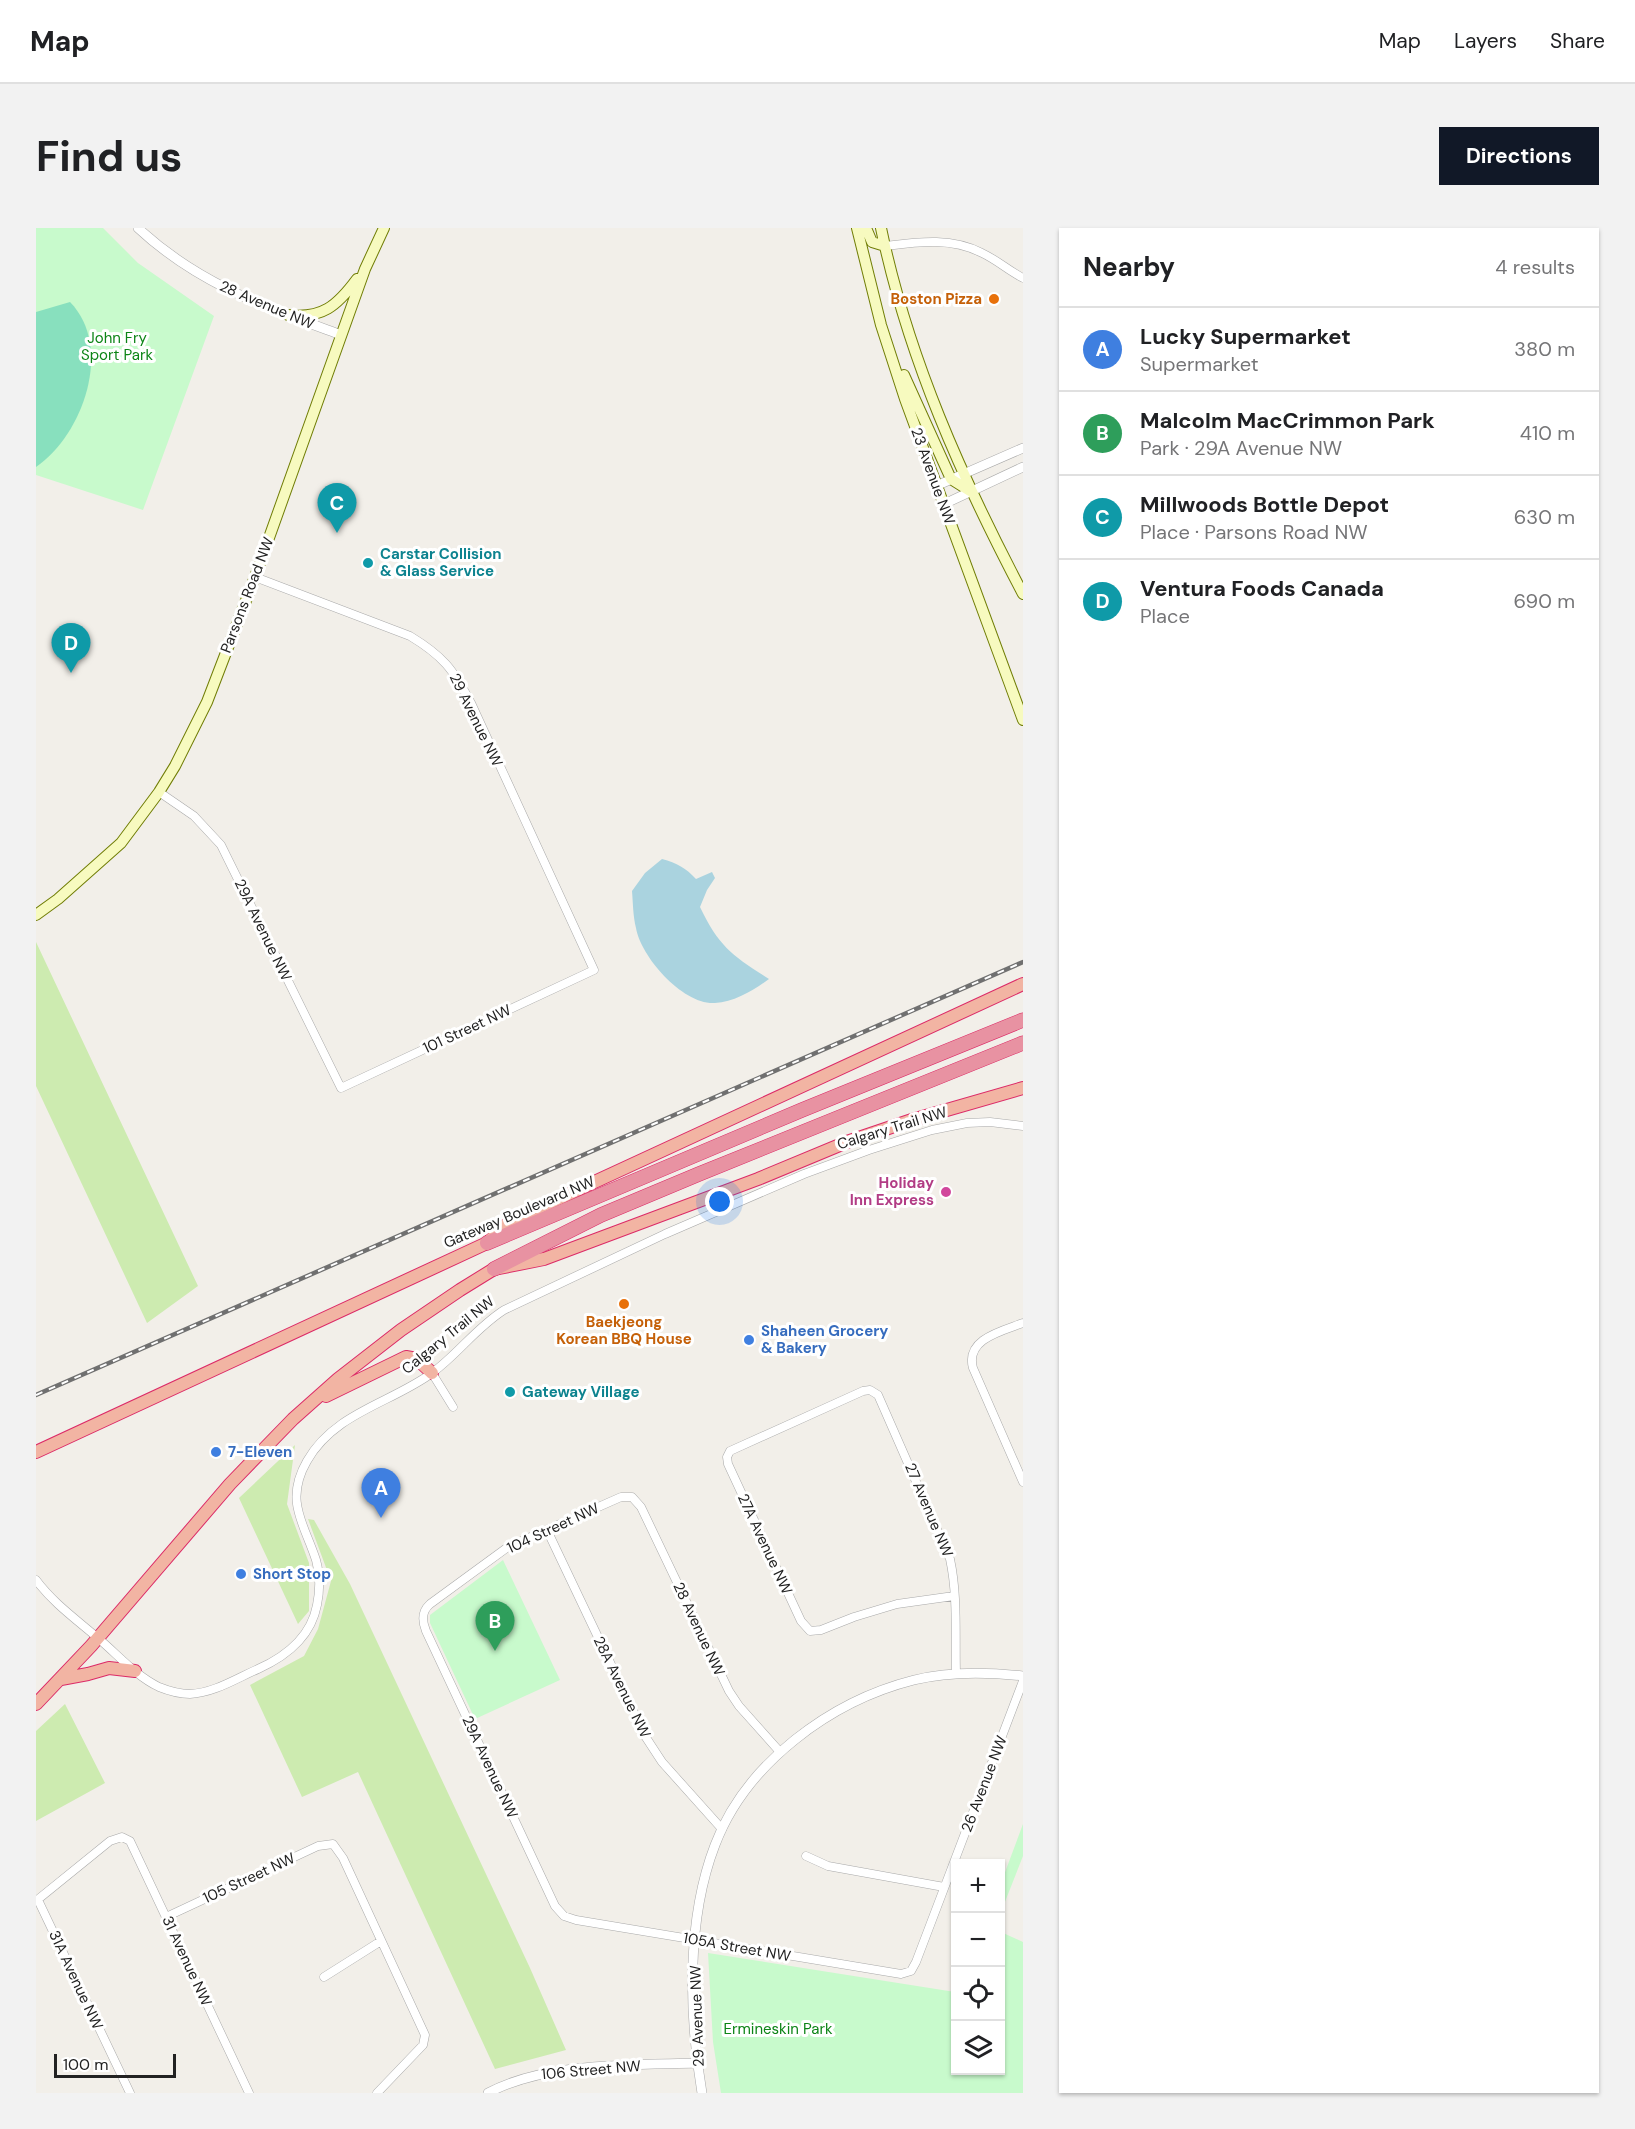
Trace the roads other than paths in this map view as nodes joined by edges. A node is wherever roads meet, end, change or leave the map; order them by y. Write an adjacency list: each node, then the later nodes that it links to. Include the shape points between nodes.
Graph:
1 (138, 228): 9 (street, 28 Avenue NW, via 179,261 230,291)
2 (384, 228): 7 (main road, Parsons Road NW)
3 (857, 228): 10 (main road, 23 Avenue NW)
4 (866, 228): 6 (main road, via 872,242)
5 (881, 228): 6 (main road, 23 Avenue NW)
6 (885, 246): 8 (street, via 924,241 961,245 985,254); 14 (main road, 23 Avenue NW, via 918,361)
7 (364, 269): 9 (main road, via 346,294 326,310 309,316); 11 (main road, Parsons Road NW)
8 (1023, 278)
9 (288, 315): 11 (street, 28 Avenue NW)
10 (881, 325): 15 (main road); 16 (main road, 23 Avenue NW)
11 (341, 335): 19 (main road, Parsons Road NW)
12 (1023, 448): 14 (street)
13 (1023, 466): 17 (street)
14 (963, 474): 15 (street); 17 (main road, 23 Avenue NW)
15 (951, 479): 16 (street); 17 (main road)
16 (936, 486): 18 (main road, 23 Avenue NW)
17 (970, 491): 18 (street); 20 (main road, 23 Avenue NW)
18 (942, 505): 21 (main road, 23 Avenue NW)
19 (255, 577): 22 (main road, Parsons Road NW, via 207,702); 24 (street, 29 Avenue NW, via 410,636 447,663 471,702)
20 (1023, 594)
21 (1023, 720)
22 (159, 792): 23 (main road, Parsons Road NW, via 121,843); 28 (street, 29A Avenue NW, via 194,816 221,845)
23 (36, 915)
24 (594, 970): 28 (street, 101 Street NW)
25 (1023, 984): 31 (highway, via 510,1221)
26 (1023, 1020): 31 (highway, Gateway Boulevard NW)
27 (1023, 1042): 32 (highway, Calgary Trail NW, via 601,1215)
28 (341, 1088)
29 (1023, 1088): 32 (highway, via 847,1142 544,1259)
30 (1023, 1126): 34 (street, Calgary Trail NW, via 990,1122 947,1127 869,1150 795,1178 634,1247 510,1307 488,1321)
31 (487, 1243): 37 (highway, Gateway Boulevard NW)
32 (494, 1269): 35 (highway, Calgary Trail NW, via 418,1318)
33 (1023, 1323): 39 (street, via 985,1339 971,1357)
34 (432, 1373): 35 (highway, via 417,1359 406,1357); 36 (street); 46 (street, Calgary Trail NW, via 343,1424 318,1446 303,1468 297,1491 298,1516 316,1560 319,1585 312,1622 291,1650 222,1686 200,1693 168,1690)
35 (309, 1405): 45 (highway, Calgary Trail NW, via 230,1484)
36 (453, 1407)
37 (36, 1452)
38 (728, 1454): 43 (street, 27A Avenue NW, via 733,1475 801,1621 810,1631 897,1604); 43 (street, 27 Avenue NW, via 735,1447 863,1391 874,1392 880,1397 944,1543 952,1566)
39 (1023, 1482)
40 (632, 1497): 41 (street, 104 Street NW, via 621,1497); 52 (street, 28 Avenue NW, via 640,1503 729,1691)
41 (547, 1530): 44 (street, 104 Street NW, via 508,1547 430,1604); 53 (street, 28A Avenue NW, via 645,1736 662,1762)
42 (36, 1580): 45 (street)
43 (954, 1596): 47 (street, 27 Avenue NW)
44 (423, 1615): 57 (street, 29A Avenue NW, via 426,1631 555,1906)
45 (98, 1638): 46 (street, Calgary Trail NW); 49 (highway, Calgary Trail NW)
46 (135, 1671): 49 (highway, via 109,1668)
47 (957, 1673): 48 (street); 52 (street, via 916,1679 853,1702 818,1722)
48 (1023, 1676)
49 (61, 1679): 51 (highway, Calgary Trail NW)
50 (1023, 1681): 55 (street, 26 Avenue NW)
51 (36, 1704)
52 (780, 1752): 53 (street, via 749,1786)
53 (722, 1829): 59 (street, via 704,1880)
54 (806, 1856): 55 (street, via 828,1866)
55 (944, 1887): 61 (street, 26 Avenue NW)
56 (37, 1901): 58 (street, 31 Avenue NW, via 118,1837 133,1845); 64 (street, 31A Avenue NW)
57 (564, 1916): 59 (street, 105A Street NW)
58 (166, 1917): 60 (street, 105 Street NW, via 318,1846 333,1844); 65 (street, 31 Avenue NW)
59 (695, 1940): 61 (street, 105A Street NW, via 901,1974); 63 (street, 29 Avenue NW)
60 (381, 1941): 62 (street); 66 (street, via 424,2031 425,2041)
61 (911, 1971)
62 (324, 1977)
63 (697, 2062): 67 (street, 106 Street NW, via 557,2071 517,2080); 68 (street, 29 Avenue NW)
64 (130, 2093)
65 (249, 2093)
66 (377, 2093)
67 (488, 2093)
68 (702, 2093)

